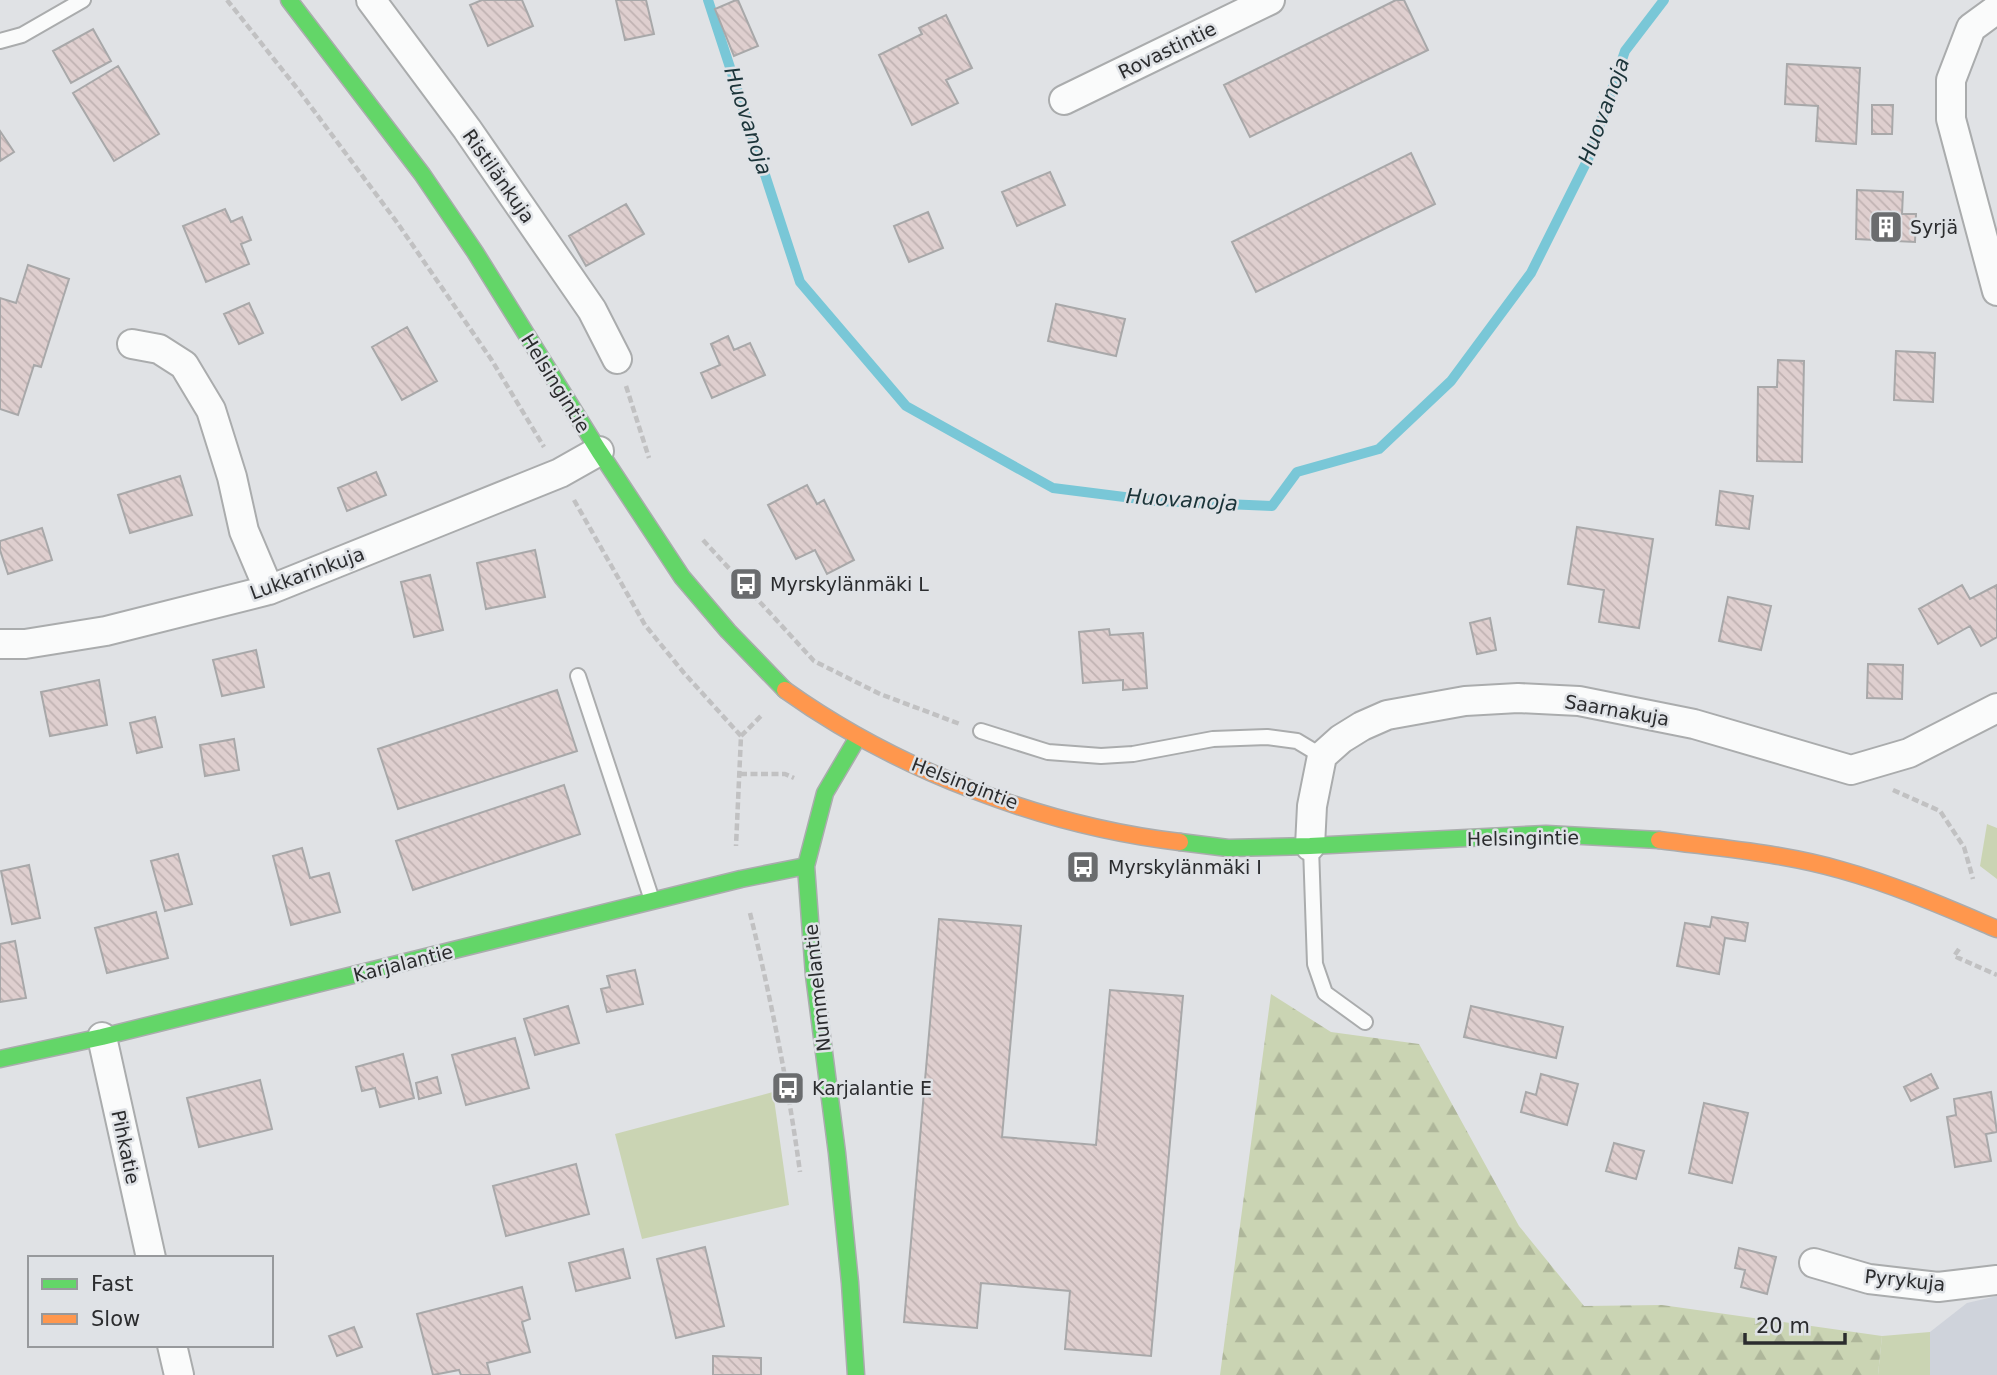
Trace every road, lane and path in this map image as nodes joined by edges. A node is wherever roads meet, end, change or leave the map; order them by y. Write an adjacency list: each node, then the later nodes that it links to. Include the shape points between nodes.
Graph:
1 (83, 0): 7 (lane, via 22,35)
2 (227, 0): 14 (path, via 396,221 491,359)
3 (289, 0): 12 (street, Helsingintie, via 422,174)
4 (371, 0): 11 (street, Ristilänkuja, via 592,310)
5 (1270, 0): 8 (street, Rovastintie)
6 (1997, 9): 9 (street, via 1971,28 1951,80 1951,119)
7 (0, 41)
8 (1064, 100)
9 (1997, 291)
10 (132, 344): 16 (street, via 159,349 184,365 211,410 244,531)
11 (617, 359): 13 (path)
12 (599, 451): 14 (street, Lukkarinkuja); 21 (street, Helsingintie, via 682,577 728,631 786,691)
13 (650, 460)
14 (560, 473): 16 (street, Lukkarinkuja); 24 (path, via 645,625 741,736)
15 (699, 536): 20 (path, via 814,661 880,694)
16 (269, 590): 17 (street, Lukkarinkuja, via 106,631)
17 (0, 644)
18 (578, 676): 29 (lane)
19 (1997, 708): 23 (street, via 1909,753)
20 (981, 731): 22 (lane, via 1048,752 1101,756 1267,737 1297,741)
21 (858, 737): 25 (street, Nummelantie); 26 (street, Helsingintie, via 987,795 1065,819 1144,838 1228,848)
22 (1322, 756): 23 (street, Saarnakuja, via 1362,726 1387,715 1465,701 1518,698 1579,701 1694,724); 26 (street)
23 (1851, 770): 30 (path, via 1940,811 1964,847)
24 (740, 774): 25 (path, via 785,774); 28 (path, via 736,853)
25 (825, 793): 27 (street, Nummelantie)
26 (1310, 846): 30 (street, Helsingintie, via 1546,834 1648,839 1838,869); 33 (lane, via 1315,964 1325,993)
27 (806, 866): 28 (street, Karjalantie); 42 (street, Nummelantie)
28 (741, 879): 29 (street, Karjalantie); 36 (path, via 783,1061)
29 (652, 901): 34 (street, Karjalantie)
30 (1981, 921): 31 (street, Helsingintie); 32 (path, via 1954,956)
31 (1997, 929)
32 (1997, 975)
33 (1365, 1022)
34 (102, 1037): 35 (street, Karjalantie); 37 (street, Pihkatie)
35 (0, 1059)
36 (801, 1180)
37 (151, 1256)
38 (1814, 1263): 39 (street, Pyrykuja, via 1869,1279 1938,1287)
39 (1997, 1280)
40 (172, 1347): 41 (street)
41 (179, 1375)
42 (856, 1375)

